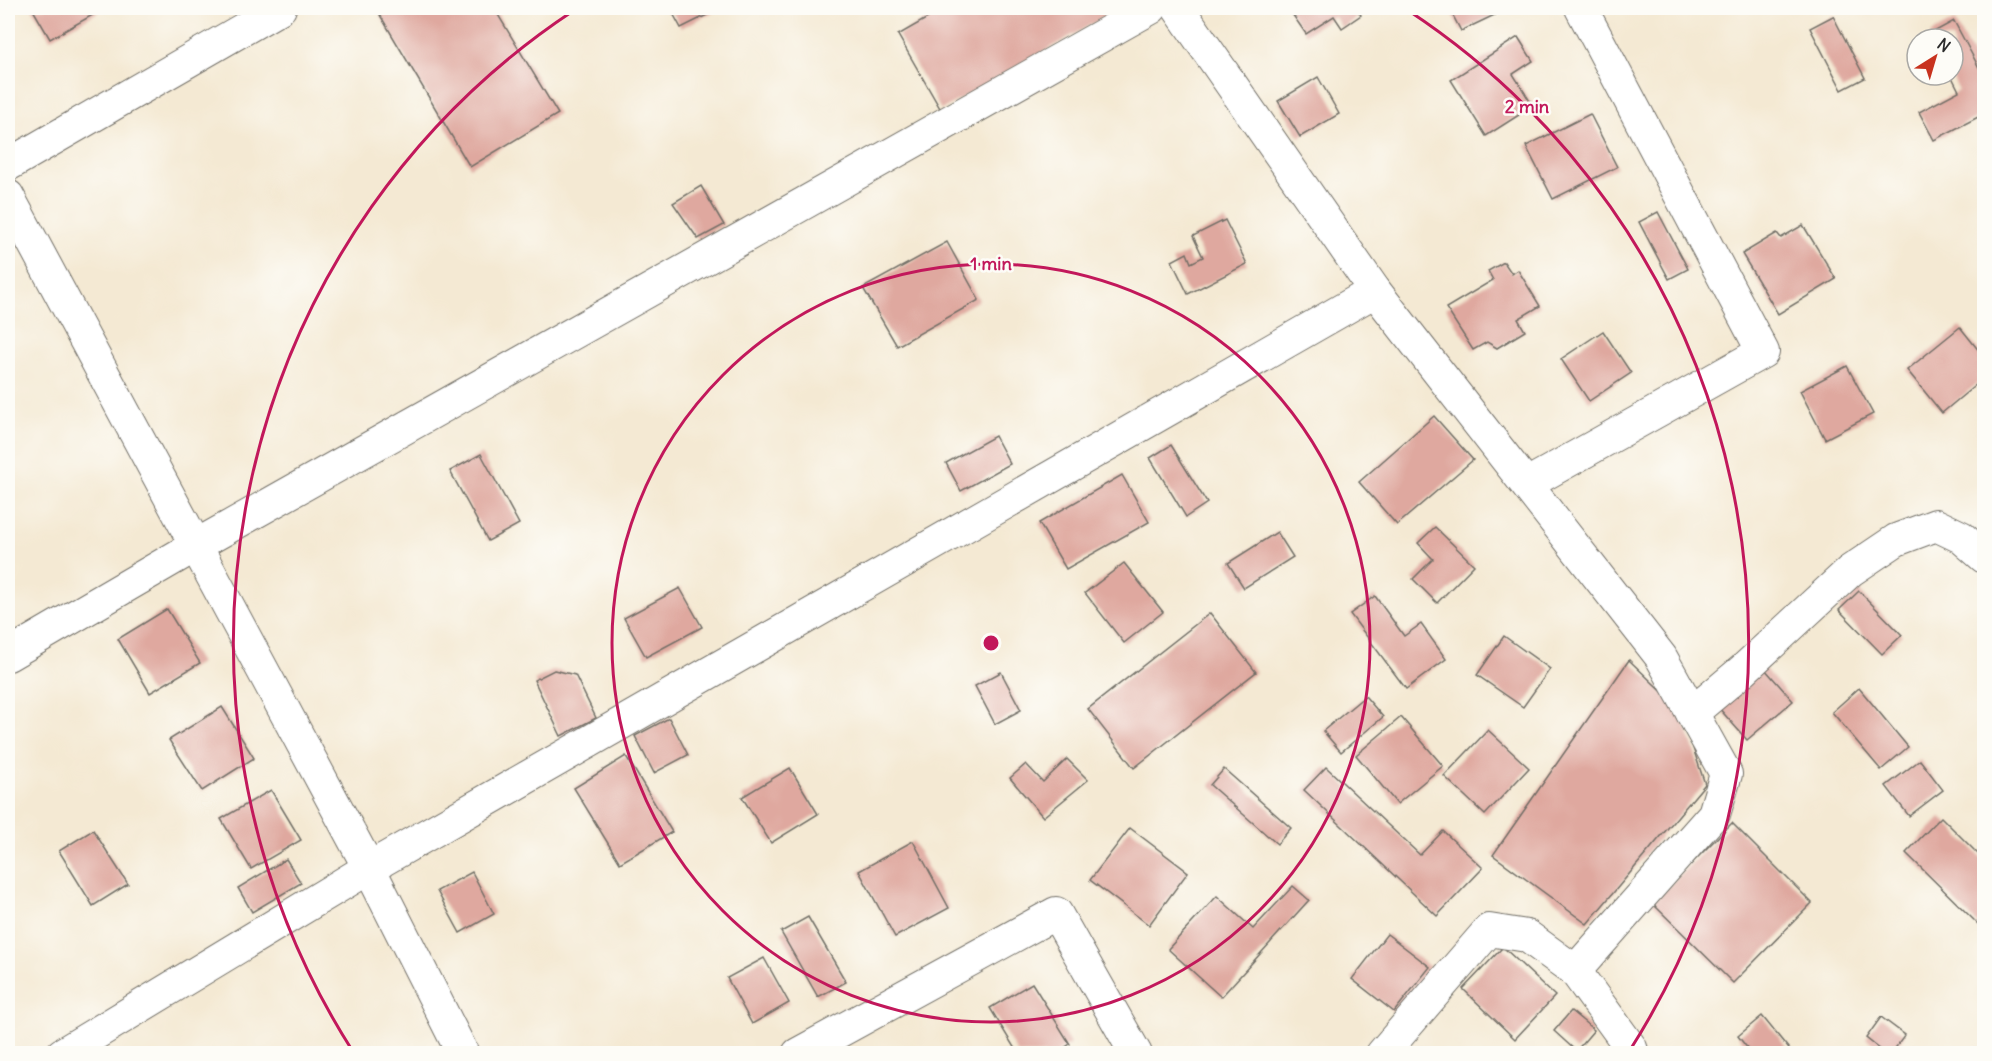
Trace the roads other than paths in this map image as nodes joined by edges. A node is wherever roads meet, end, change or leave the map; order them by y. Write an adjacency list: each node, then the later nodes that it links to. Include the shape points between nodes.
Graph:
1 (280, 8): 5 (street)
2 (1151, 8): 9 (street)
3 (1178, 8): 7 (street)
4 (1581, 8): 8 (street, via 1763,352)
5 (8, 165)
6 (8, 196): 9 (street)
7 (1375, 291): 8 (street); 13 (street)
8 (1527, 484): 12 (street, via 1661,657)
9 (195, 546): 11 (street); 13 (street)
10 (1984, 557): 12 (street, via 1961,537 1936,525 1896,540 1850,571)
11 (8, 656)
12 (1692, 713): 14 (street, via 1726,774 1714,814)
13 (369, 868): 15 (street); 16 (street)
14 (1575, 971): 19 (street, via 1527,936 1489,930); 20 (street)
15 (62, 1053)
16 (463, 1053)
17 (798, 1053): 18 (street, via 1056,913)
18 (1136, 1053)
19 (1382, 1053)
20 (1633, 1053)

